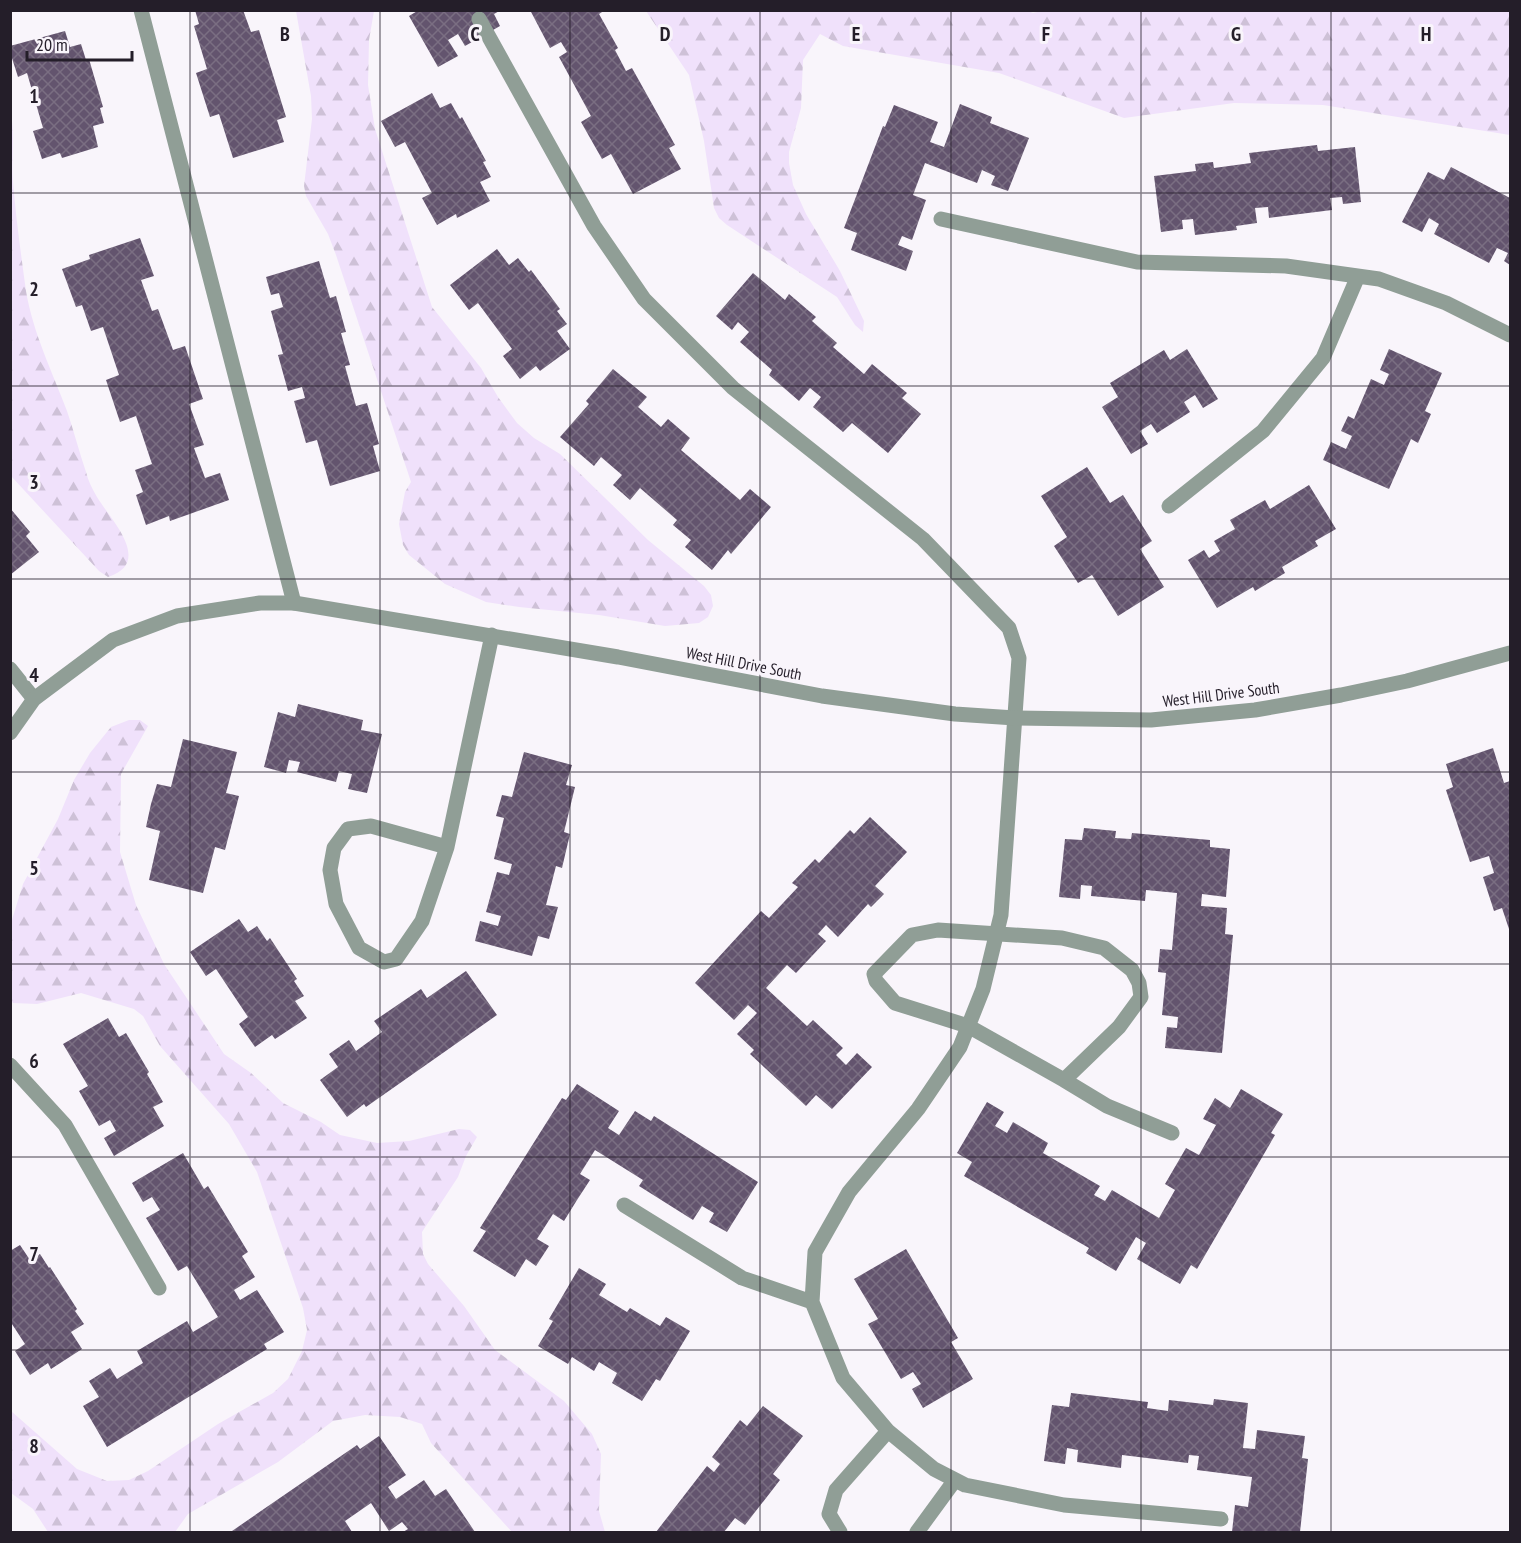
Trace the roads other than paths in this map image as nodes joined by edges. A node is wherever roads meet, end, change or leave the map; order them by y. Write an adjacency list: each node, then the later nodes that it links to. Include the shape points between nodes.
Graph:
1 (141, 10): 7 (street)
2 (479, 19): 12 (street, via 594,226 644,299 733,388 923,539 1009,628 1019,658)
3 (941, 219): 4 (street, via 1137,262 1286,266)
4 (1358, 276): 5 (street, via 1379,279 1446,303); 6 (street, via 1323,358 1263,431)
5 (1510, 335)
6 (1169, 506)
7 (294, 603): 8 (street, West Hill Drive South); 11 (street, West Hill Drive South, via 260,603 177,616 113,640)
8 (492, 635): 12 (street, West Hill Drive South, via 822,696); 14 (street)
9 (1510, 653): 12 (street, West Hill Drive South, via 1363,691 1255,710 1151,720)
10 (10, 669): 11 (street)
11 (34, 699): 13 (street, West Hill Drive South)
12 (1015, 718): 15 (street)
13 (10, 734)
14 (447, 847): 14 (street, via 422,921 396,959 384,962 359,948 336,904 330,870 334,848 348,829 371,826)
15 (997, 934): 16 (street, via 983,989); 16 (street, via 938,930 912,935 874,974 895,1003); 18 (street, via 1062,938 1104,948 1132,970 1139,983 1141,997 1119,1026)
16 (968, 1026): 18 (street); 22 (street, via 960,1047 918,1109 849,1192 816,1252)
17 (10, 1065): 21 (street, via 65,1125)
18 (1064, 1080): 19 (street, via 1107,1106)
19 (1173, 1133)
20 (624, 1205): 22 (street, via 742,1278)
21 (159, 1288)
22 (812, 1302): 23 (street, via 843,1378)
23 (888, 1431): 24 (street, via 934,1469); 26 (street, via 836,1490 830,1514)
24 (955, 1480): 25 (street, via 1064,1505); 27 (street)
25 (1221, 1519)
26 (840, 1533)
27 (918, 1533)

